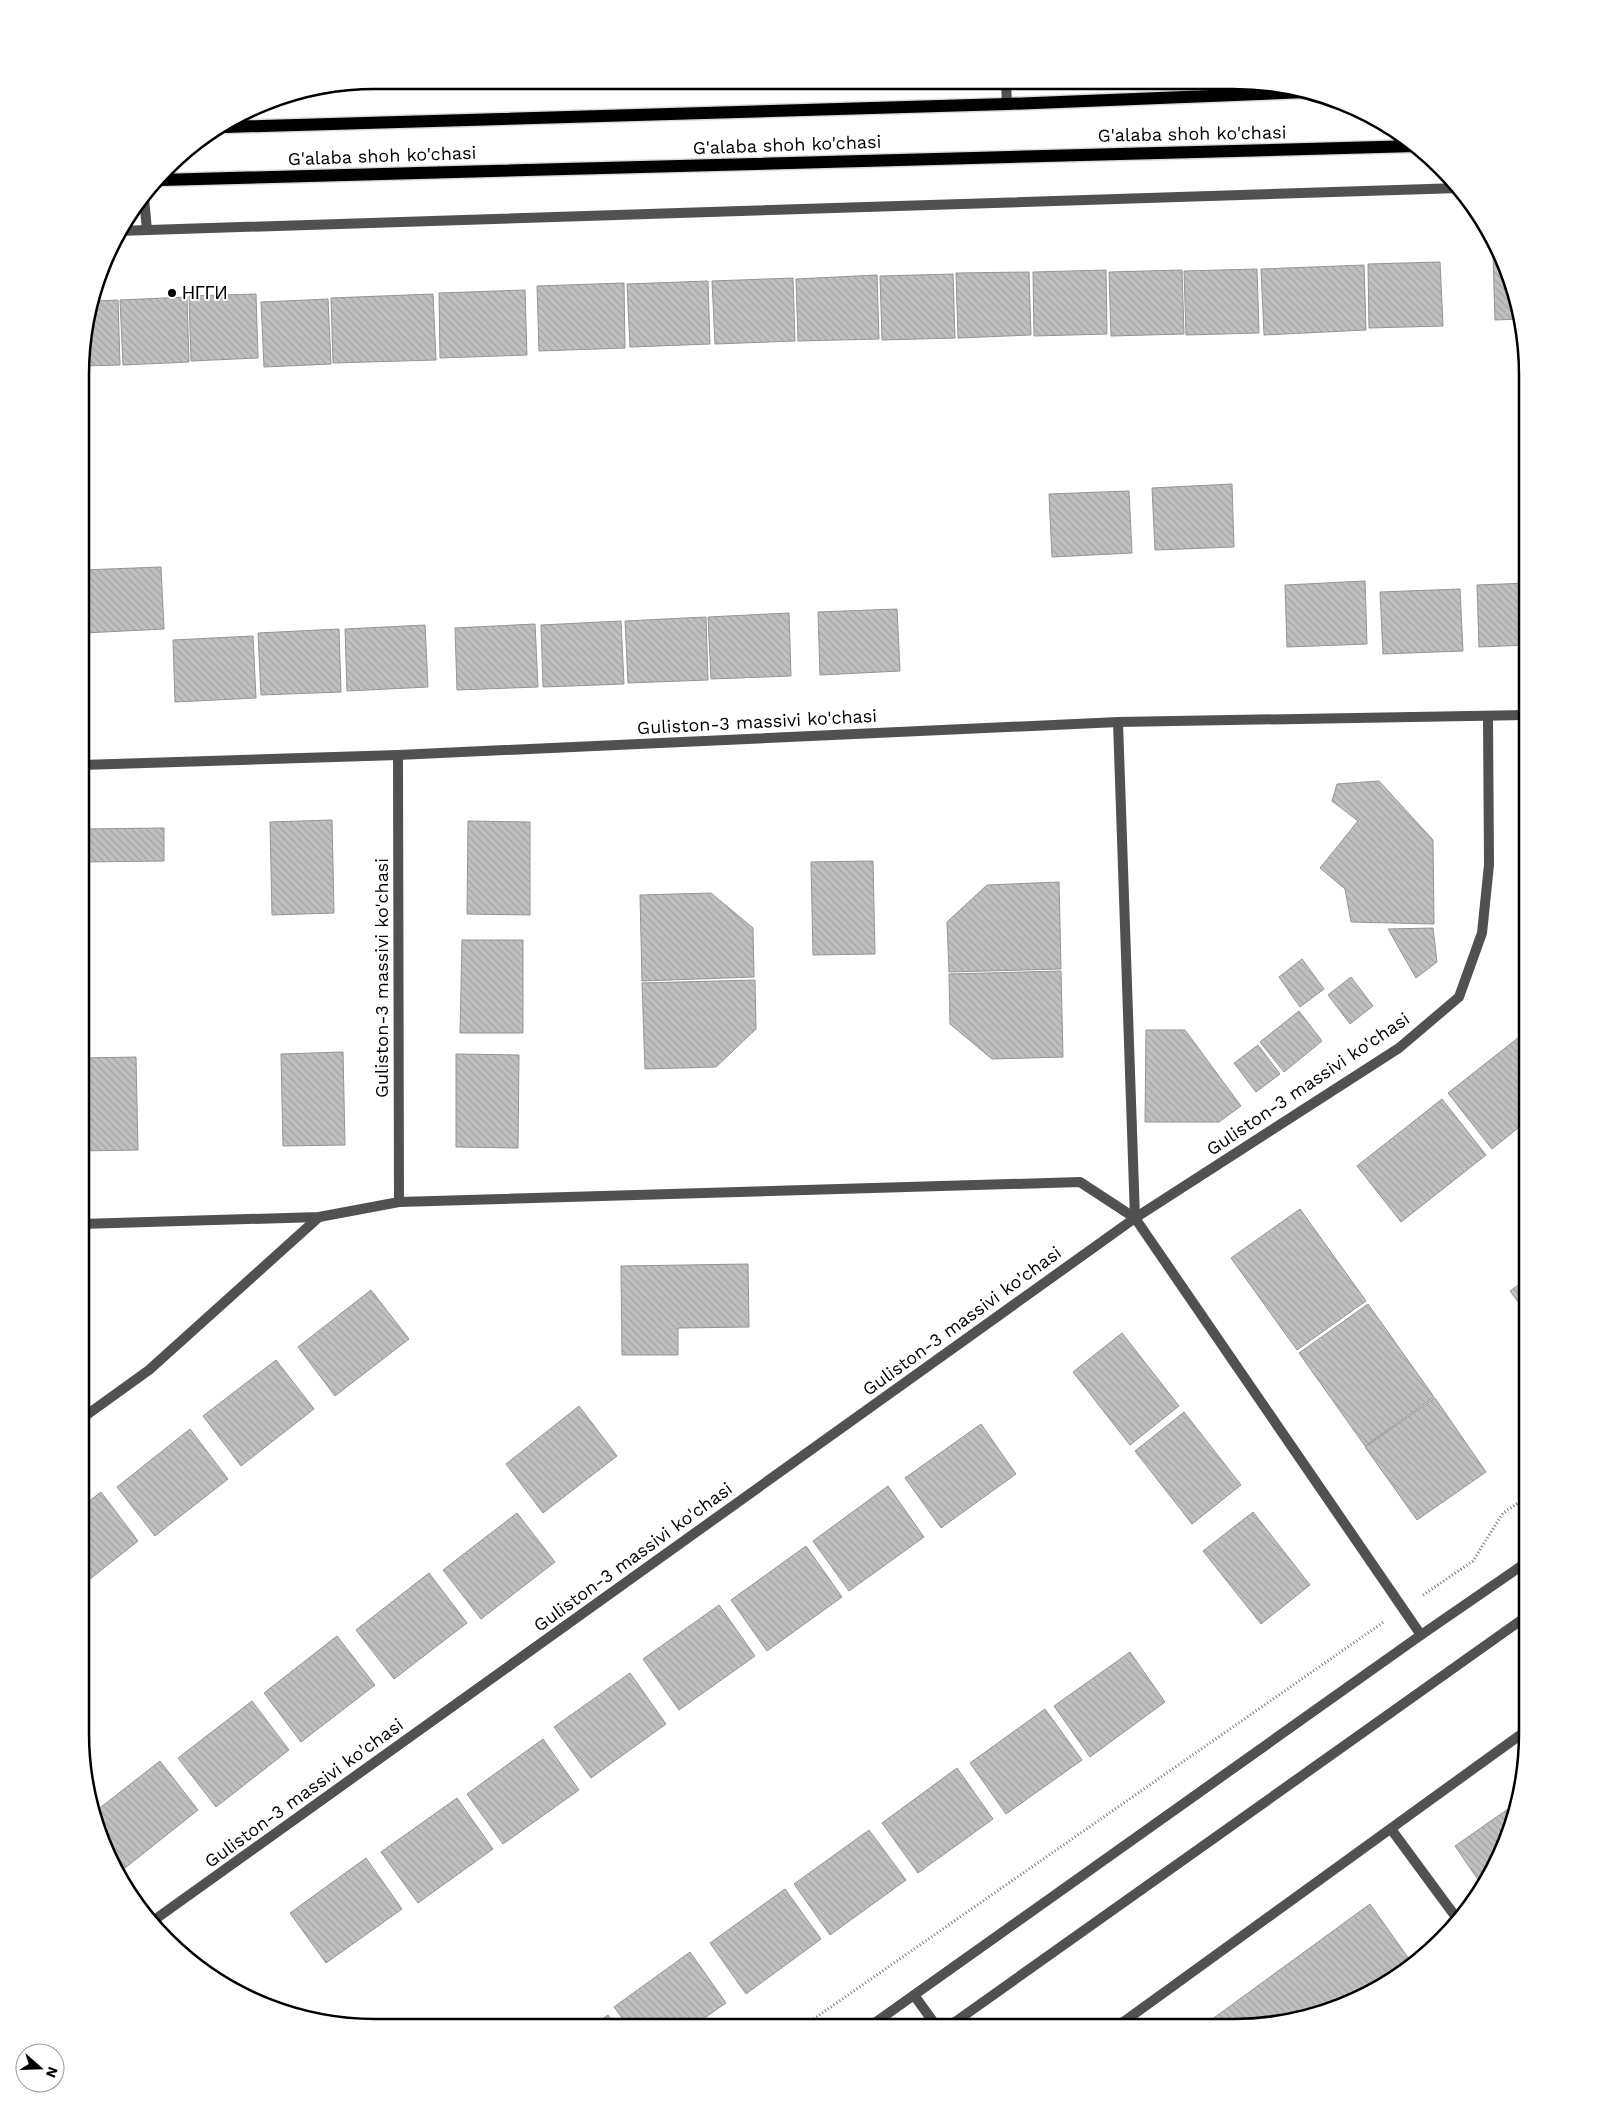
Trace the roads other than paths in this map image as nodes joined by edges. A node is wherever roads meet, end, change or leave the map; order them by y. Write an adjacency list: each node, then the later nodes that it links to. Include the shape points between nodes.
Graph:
1 (1007, 89): 3 (street)
2 (1283, 93): 3 (main road, G'alaba shoh ko'chasi)
3 (1008, 104): 4 (main road, G'alaba shoh ko'chasi)
4 (232, 127)
5 (1405, 146): 6 (main road, G'alaba shoh ko'chasi)
6 (166, 180)
7 (1450, 188): 9 (street)
8 (145, 205): 9 (street)
9 (147, 230): 10 (street)
10 (128, 231)
11 (1519, 715): 12 (street, Guliston-3 massivi ko'chasi)
12 (1488, 716): 13 (street, Guliston-3 massivi ko'chasi); 18 (street, Guliston-3 massivi ko'chasi, via 1489,865 1482,933 1459,997 1399,1048)
13 (1118, 722): 14 (street, Guliston-3 massivi ko'chasi); 18 (street)
14 (398, 755): 15 (street, Guliston-3 massivi ko'chasi); 16 (street, Guliston-3 massivi ko'chasi)
15 (89, 765)
16 (399, 1202): 17 (street); 18 (street, via 1080,1182)
17 (319, 1217): 19 (street); 20 (street, via 149,1370)
18 (1135, 1218): 23 (street); 27 (street, Guliston-3 massivi ko'chasi)
19 (89, 1224)
20 (89, 1413)
21 (1519, 1568): 23 (street)
22 (1519, 1622): 31 (street)
23 (1421, 1635): 28 (street)
24 (1519, 1736): 25 (street)
25 (1391, 1829): 26 (street); 32 (street)
26 (1454, 1915)
27 (157, 1918)
28 (914, 1995): 29 (street); 30 (street)
29 (880, 2019)
30 (932, 2019)
31 (959, 2019)
32 (1127, 2019)

